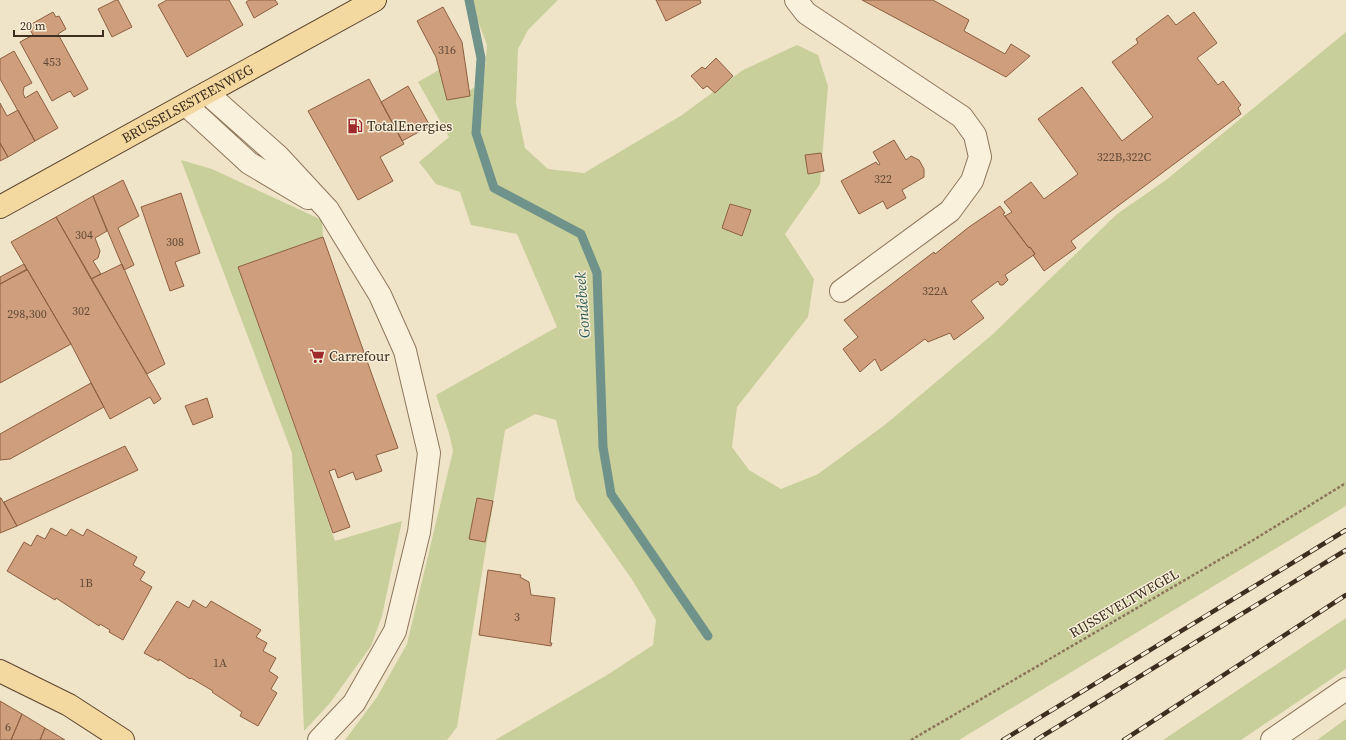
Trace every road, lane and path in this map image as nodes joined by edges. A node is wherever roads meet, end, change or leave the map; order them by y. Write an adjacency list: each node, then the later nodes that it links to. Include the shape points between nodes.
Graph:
1 (375, 0): 3 (main road, BRUSSELSESTEENWEG)
2 (796, 0): 7 (street, via 806,13 962,117 975,134 980,157 972,181 950,211)
3 (207, 93): 4 (main road, BRUSSELSESTEENWEG); 6 (street, via 278,156)
4 (186, 105): 5 (main road, BRUSSELSESTEENWEG); 6 (street, via 249,163)
5 (0, 207)
6 (328, 210): 12 (street, via 380,295 405,350 429,453 419,532 395,631 354,703)
7 (841, 291)
8 (1346, 482): 13 (path, RIJSSEVELTWEGEL, via 1255,539)
9 (0, 671): 11 (main road, via 69,706)
10 (1346, 689): 14 (street)
11 (123, 740)
12 (319, 740)
13 (910, 740)
14 (1272, 740)

